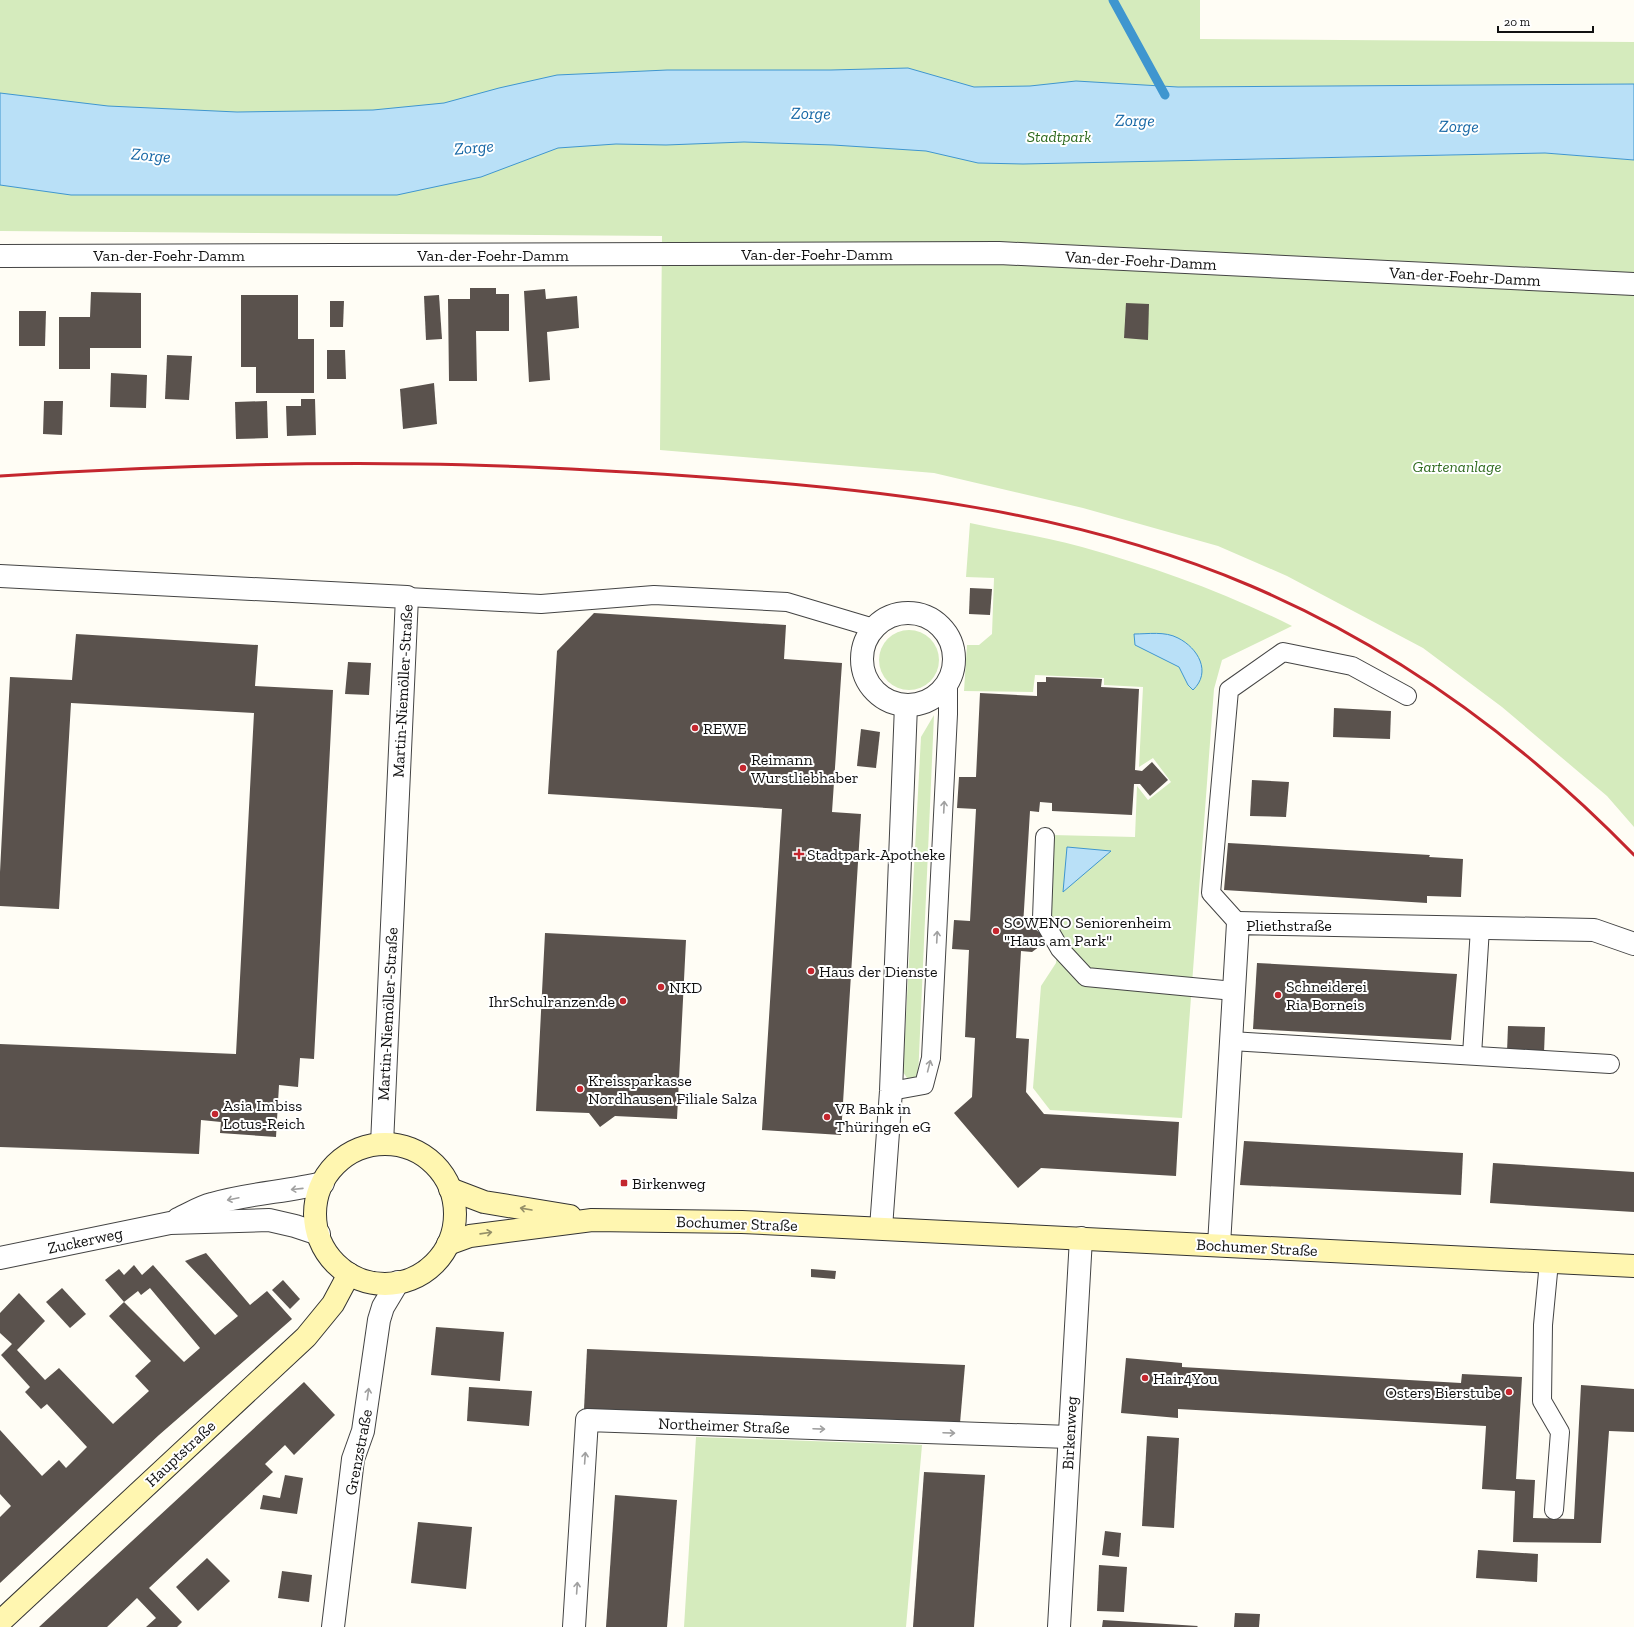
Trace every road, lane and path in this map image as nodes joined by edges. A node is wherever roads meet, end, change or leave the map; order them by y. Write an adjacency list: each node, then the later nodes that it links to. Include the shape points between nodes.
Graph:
1 (0, 256): 2 (street, Van-der-Foehr-Damm, via 998,253)
2 (1634, 284)
3 (0, 576): 4 (street, Martin-Niemöller-Straße)
4 (407, 597): 5 (lane, via 542,604 654,595 787,602); 18 (street, Martin-Niemöller-Straße)
5 (874, 628): 6 (street, via 887,618 902,613 919,614 932,619 944,629 954,648 954,664); 8 (street, via 865,641 862,661 866,676 877,693 890,702)
6 (948, 684): 8 (street, via 936,696 922,704); 17 (lane, one-way to 6, via 924,1085 931,1058)
7 (1407, 696): 10 (lane, via 1352,666 1283,652 1229,690 1211,893)
8 (906, 705): 17 (street)
9 (1045, 837): 13 (lane, via 1042,918 1060,949 1086,977)
10 (1238, 923): 11 (street, Pliethstraße); 13 (street, Pliethstraße)
11 (1480, 928): 12 (street, Pliethstraße, via 1594,930); 15 (lane)
12 (1634, 944)
13 (1234, 991): 14 (street, Pliethstraße)
14 (1231, 1041): 15 (lane); 27 (street, Pliethstraße)
15 (1472, 1055): 16 (lane)
16 (1610, 1064)
17 (891, 1091): 23 (street)
18 (382, 1144): 19 (street, via 364,1146 344,1157 328,1173); 20 (street, via 410,1148 430,1159 445,1177)
19 (323, 1183): 22 (street, Zuckerweg, one-way to 22, via 211,1204); 24 (street, via 318,1194 315,1217)
20 (450, 1189): 21 (street, Bochumer Straße, one-way to 20, via 484,1202); 26 (street, via 454,1198 455,1222)
21 (592, 1220): 23 (street, Bochumer Straße, via 742,1222); 26 (street, Bochumer Straße, one-way to 21, via 470,1236)
22 (170, 1223): 24 (street, Zuckerweg, via 269,1220); 28 (street, Zuckerweg)
23 (881, 1228): 25 (street, Bochumer Straße)
24 (319, 1234): 31 (street, via 332,1259)
25 (1081, 1238): 27 (street, Bochumer Straße); 33 (street, Birkenweg)
26 (448, 1244): 32 (street, via 435,1263 416,1277)
27 (1219, 1245): 29 (street, Bochumer Straße)
28 (0, 1258)
29 (1549, 1262): 30 (street, Bochumer Straße); 34 (lane, via 1543,1325 1542,1401 1560,1432)
30 (1634, 1266)
31 (349, 1274): 32 (street, via 370,1282); 35 (street, Hauptstraße, via 332,1304 306,1337)
32 (398, 1282): 36 (street, Grenzstraße, one-way to 32, via 353,1459 363,1431 379,1320 383,1307)
33 (1069, 1436): 37 (street, Northeimer Straße, one-way to 33, via 587,1420); 38 (street, Birkenweg)
34 (1554, 1510)
35 (0, 1622)
36 (333, 1627)
37 (574, 1627)
38 (1059, 1627)

